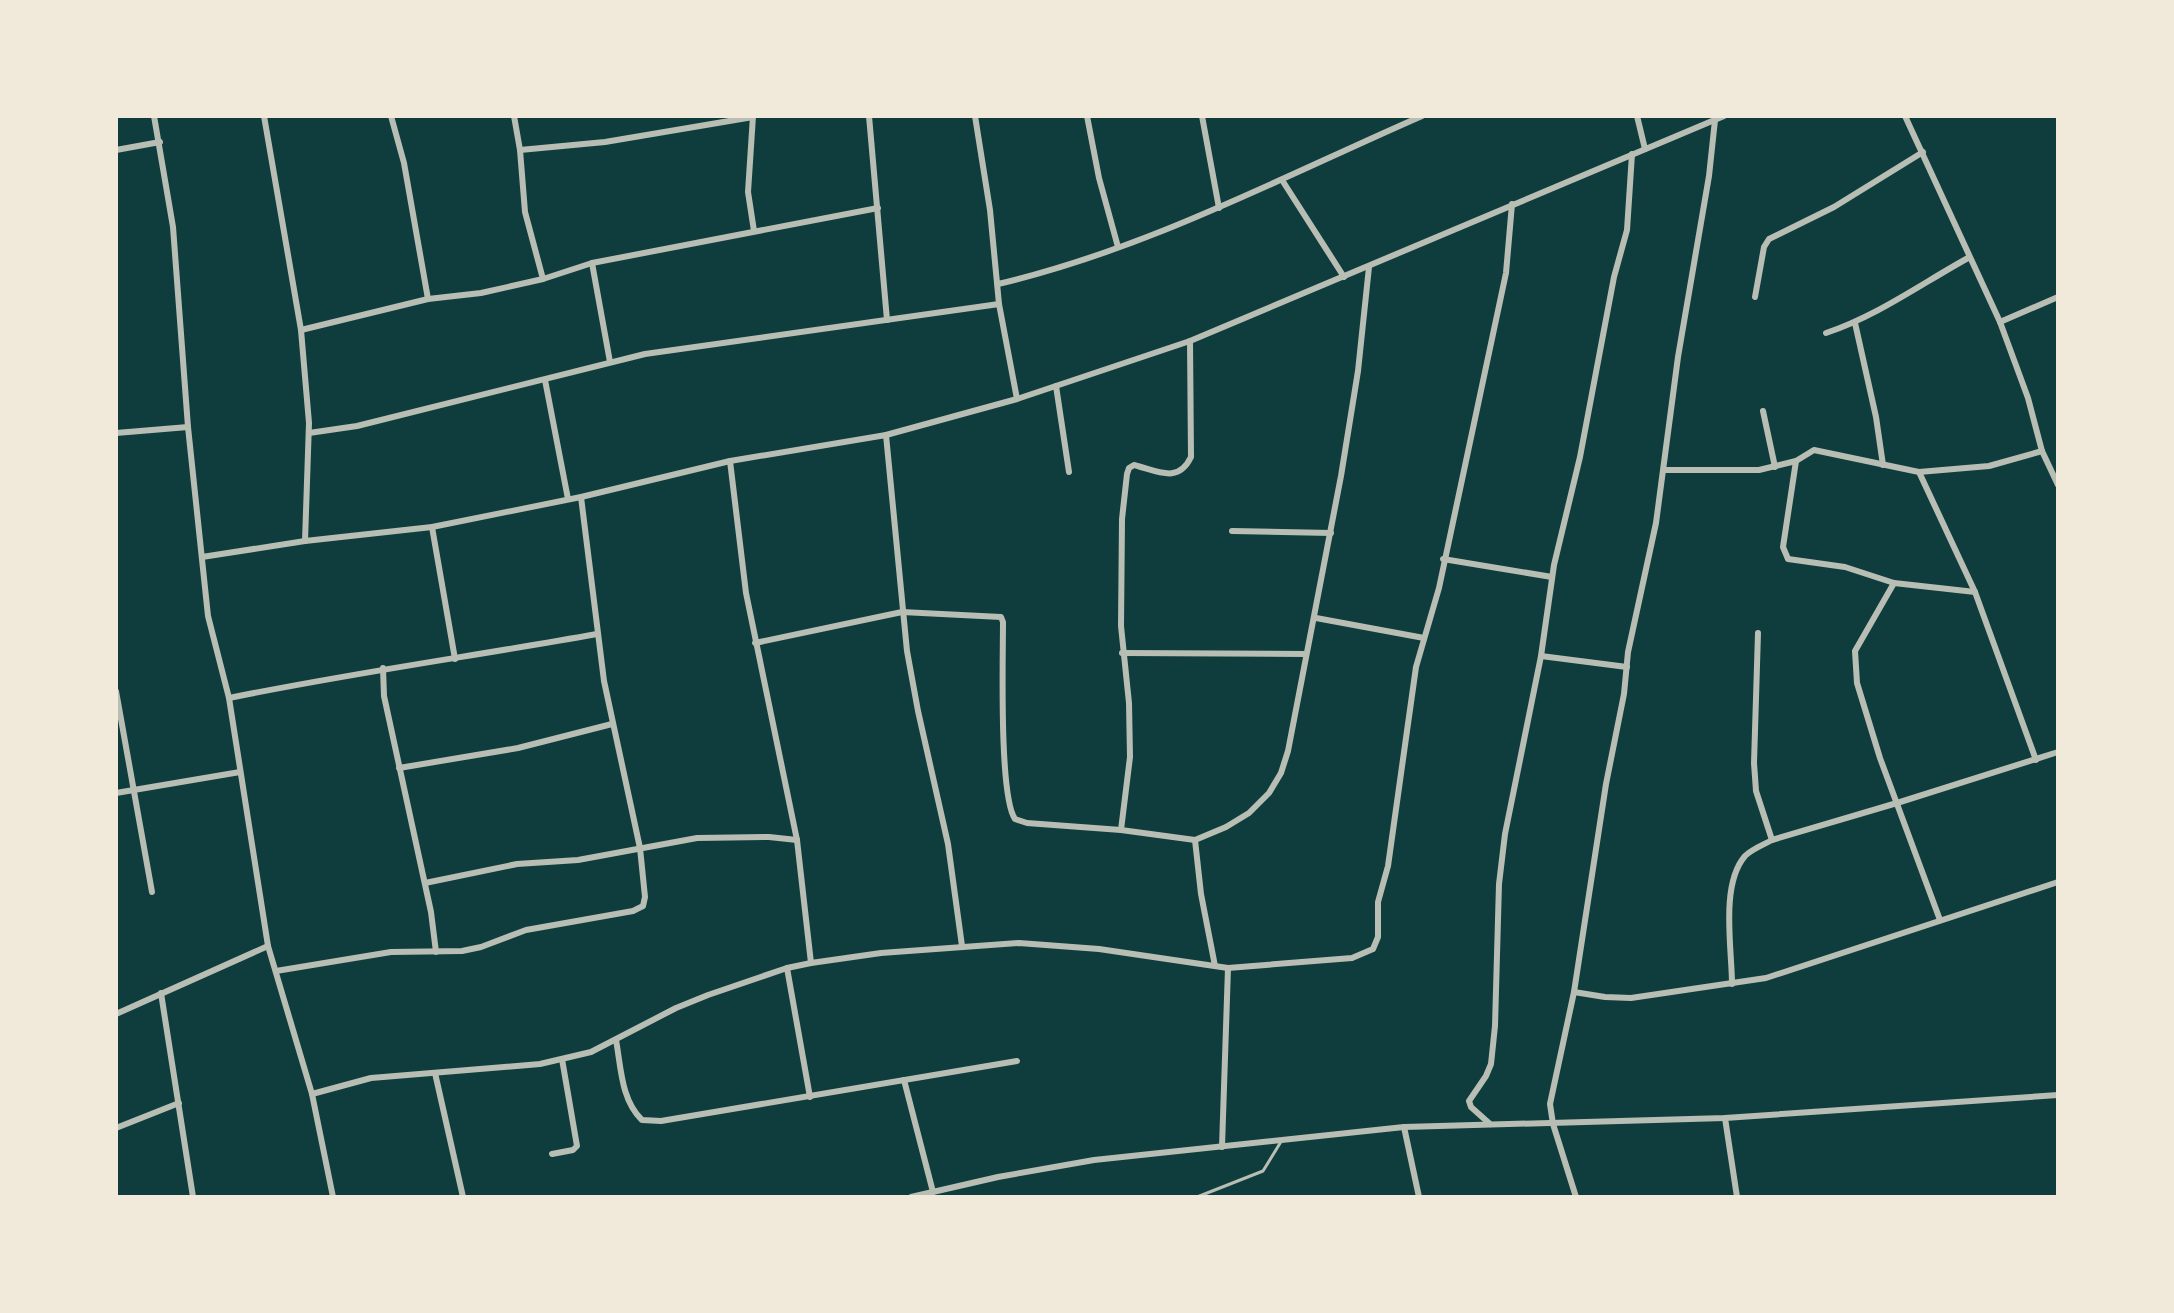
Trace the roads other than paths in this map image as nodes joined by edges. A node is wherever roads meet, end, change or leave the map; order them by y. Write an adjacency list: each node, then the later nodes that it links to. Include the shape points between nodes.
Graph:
1 (154, 116): 15 (street)
2 (264, 116): 40 (street)
3 (391, 116): 35 (street)
4 (514, 116): 18 (street)
5 (753, 116): 18 (street, via 605,142); 25 (street, via 748,181)
6 (869, 116): 23 (street)
7 (975, 116): 32 (street)
8 (1087, 116): 26 (street)
9 (1202, 116): 24 (street)
10 (1422, 116): 21 (street)
11 (1637, 116): 16 (street)
12 (1724, 116): 14 (street)
13 (1905, 116): 19 (street)
14 (1715, 120): 16 (street); 57 (street)
15 (160, 142): 17 (street); 48 (street, via 173,227)
16 (1645, 149): 20 (street)
17 (116, 150)
18 (520, 150): 31 (street, via 525,212)
19 (1923, 152): 27 (street); 33 (street, via 1834,207 1769,239)
20 (1632, 154): 22 (street); 69 (street, via 1627,230)
21 (1282, 180): 24 (street); 30 (street)
22 (1512, 204): 29 (street); 68 (street, via 1506,273)
23 (878, 208): 25 (street); 37 (street)
24 (1219, 208): 26 (street)
25 (754, 231): 28 (street)
26 (1118, 247): 32 (street)
27 (1968, 258): 38 (street); 39 (street)
28 (592, 263): 31 (street); 43 (street)
29 (1369, 267): 30 (street); 65 (street)
30 (1344, 277): 42 (street)
31 (543, 279): 35 (street)
32 (998, 284): 36 (street)
33 (1755, 297)
34 (2058, 297): 38 (street)
35 (428, 299): 40 (street)
36 (999, 304): 37 (street); 46 (street)
37 (887, 320): 43 (street)
38 (2000, 322): 52 (street)
39 (1855, 323): 41 (street); 55 (street)
40 (301, 330): 50 (street)
41 (1826, 333)
42 (1190, 341): 45 (street); 78 (street, via 1189,462 1172,474 1134,465 1127,474)
43 (610, 362): 44 (street)
44 (545, 380): 50 (street); 62 (street)
45 (1056, 386): 46 (street); 58 (street)
46 (1017, 399): 51 (street)
47 (1763, 411): 56 (street)
48 (188, 427): 49 (street); 67 (street)
49 (116, 433)
50 (309, 433): 66 (street)
51 (886, 435): 53 (street); 72 (street)
52 (2042, 451): 59 (street, via 1989,466); 60 (street)
53 (730, 461): 61 (street); 77 (street)
54 (1796, 461): 55 (street, via 1821,450); 56 (street); 70 (street, via 1785,557 1845,567)
55 (1883, 465): 59 (street)
56 (1775, 467): 57 (street)
57 (1664, 470): 82 (street)
58 (1069, 472)
59 (1919, 472): 71 (street)
60 (2058, 485)
61 (581, 497): 62 (street); 75 (street)
62 (568, 499): 63 (street)
63 (432, 527): 66 (street); 81 (street)
64 (1232, 531): 65 (street)
65 (1331, 533): 73 (street)
66 (305, 541): 67 (street)
67 (202, 557): 85 (street, via 208,616)
68 (1443, 559): 69 (street); 76 (street)
69 (1552, 577): 80 (street)
70 (1894, 583): 71 (street); 93 (street, via 1860,637 1855,666)
71 (1975, 592): 88 (street)
72 (902, 612): 77 (street); 94 (street, via 1002,619 1004,748 1009,807 1015,819); 104 (street, via 948,844)
73 (1316, 618): 76 (street); 79 (street)
74 (1758, 633): 97 (street, via 1754,763 1756,791)
75 (597, 634): 81 (street); 86 (street)
76 (1424, 638): 109 (street, via 1378,902 1377,944 1352,958)
77 (755, 643): 95 (street)
78 (1122, 653): 79 (street); 94 (street, via 1130,757)
79 (1306, 654): 96 (street, via 1281,773 1249,813)
80 (1541, 656): 82 (street); 125 (street, via 1502,860 1491,1064 1469,1101)
81 (455, 659): 83 (street)
82 (1627, 667): 112 (street)
83 (383, 668): 85 (street); 89 (street)
84 (116, 691): 91 (street)
85 (229, 698): 90 (street)
86 (612, 724): 89 (street, via 518,748); 98 (street)
87 (2058, 752): 88 (street)
88 (2036, 760): 93 (street)
89 (399, 768): 100 (street)
90 (240, 772): 91 (street); 103 (street)
91 (133, 789): 92 (street); 101 (street)
92 (116, 793)
93 (1897, 803): 97 (street); 102 (street)
94 (1121, 830): 96 (street)
95 (797, 840): 98 (street, via 697,838); 106 (street)
96 (1195, 840): 107 (street)
97 (1772, 840): 111 (street, via 1755,848 1737,870 1729,915)
98 (640, 848): 100 (street); 105 (street, via 643,906 526,930 481,947)
99 (2058, 882): 102 (street)
100 (425, 883): 105 (street)
101 (152, 892)
102 (1940, 920): 111 (street, via 1816,963)
103 (268, 946): 110 (street); 113 (street)
104 (962, 946): 106 (street); 107 (street, via 1056,945)
105 (436, 952): 110 (street, via 391,952)
106 (811, 963): 108 (street)
107 (1215, 966): 109 (street)
108 (787, 968): 115 (street, via 676,1008); 122 (street)
109 (1228, 968): 130 (street)
110 (276, 971): 120 (street)
111 (1732, 984): 112 (street, via 1631,998)
112 (1574, 992): 126 (street, via 1550,1104)
113 (161, 993): 114 (street); 123 (street)
114 (116, 1014)
115 (616, 1040): 116 (street); 122 (street, via 624,1087 632,1111 642,1120)
116 (562, 1059): 118 (street); 131 (street, via 577,1142 573,1150)
117 (1017, 1061): 119 (street)
118 (435, 1073): 120 (street, via 371,1078); 135 (street)
119 (904, 1080): 122 (street); 132 (street)
120 (312, 1094): 134 (street)
121 (2058, 1095): 124 (street)
122 (810, 1097)
123 (179, 1103): 128 (street); 133 (street)
124 (1725, 1118): 126 (street); 140 (street)
125 (1490, 1124): 126 (street); 127 (street)
126 (1553, 1124): 139 (street)
127 (1404, 1127): 129 (street); 138 (street)
128 (116, 1128)
129 (1282, 1140): 130 (street); 137 (lane, via 1263,1171)
130 (1222, 1147): 132 (street, via 1094,1160)
131 (552, 1154)
132 (933, 1192): 136 (street)
133 (193, 1197)
134 (333, 1197)
135 (463, 1197)
136 (911, 1197)
137 (1197, 1197)
138 (1419, 1197)
139 (1576, 1197)
140 (1737, 1197)

